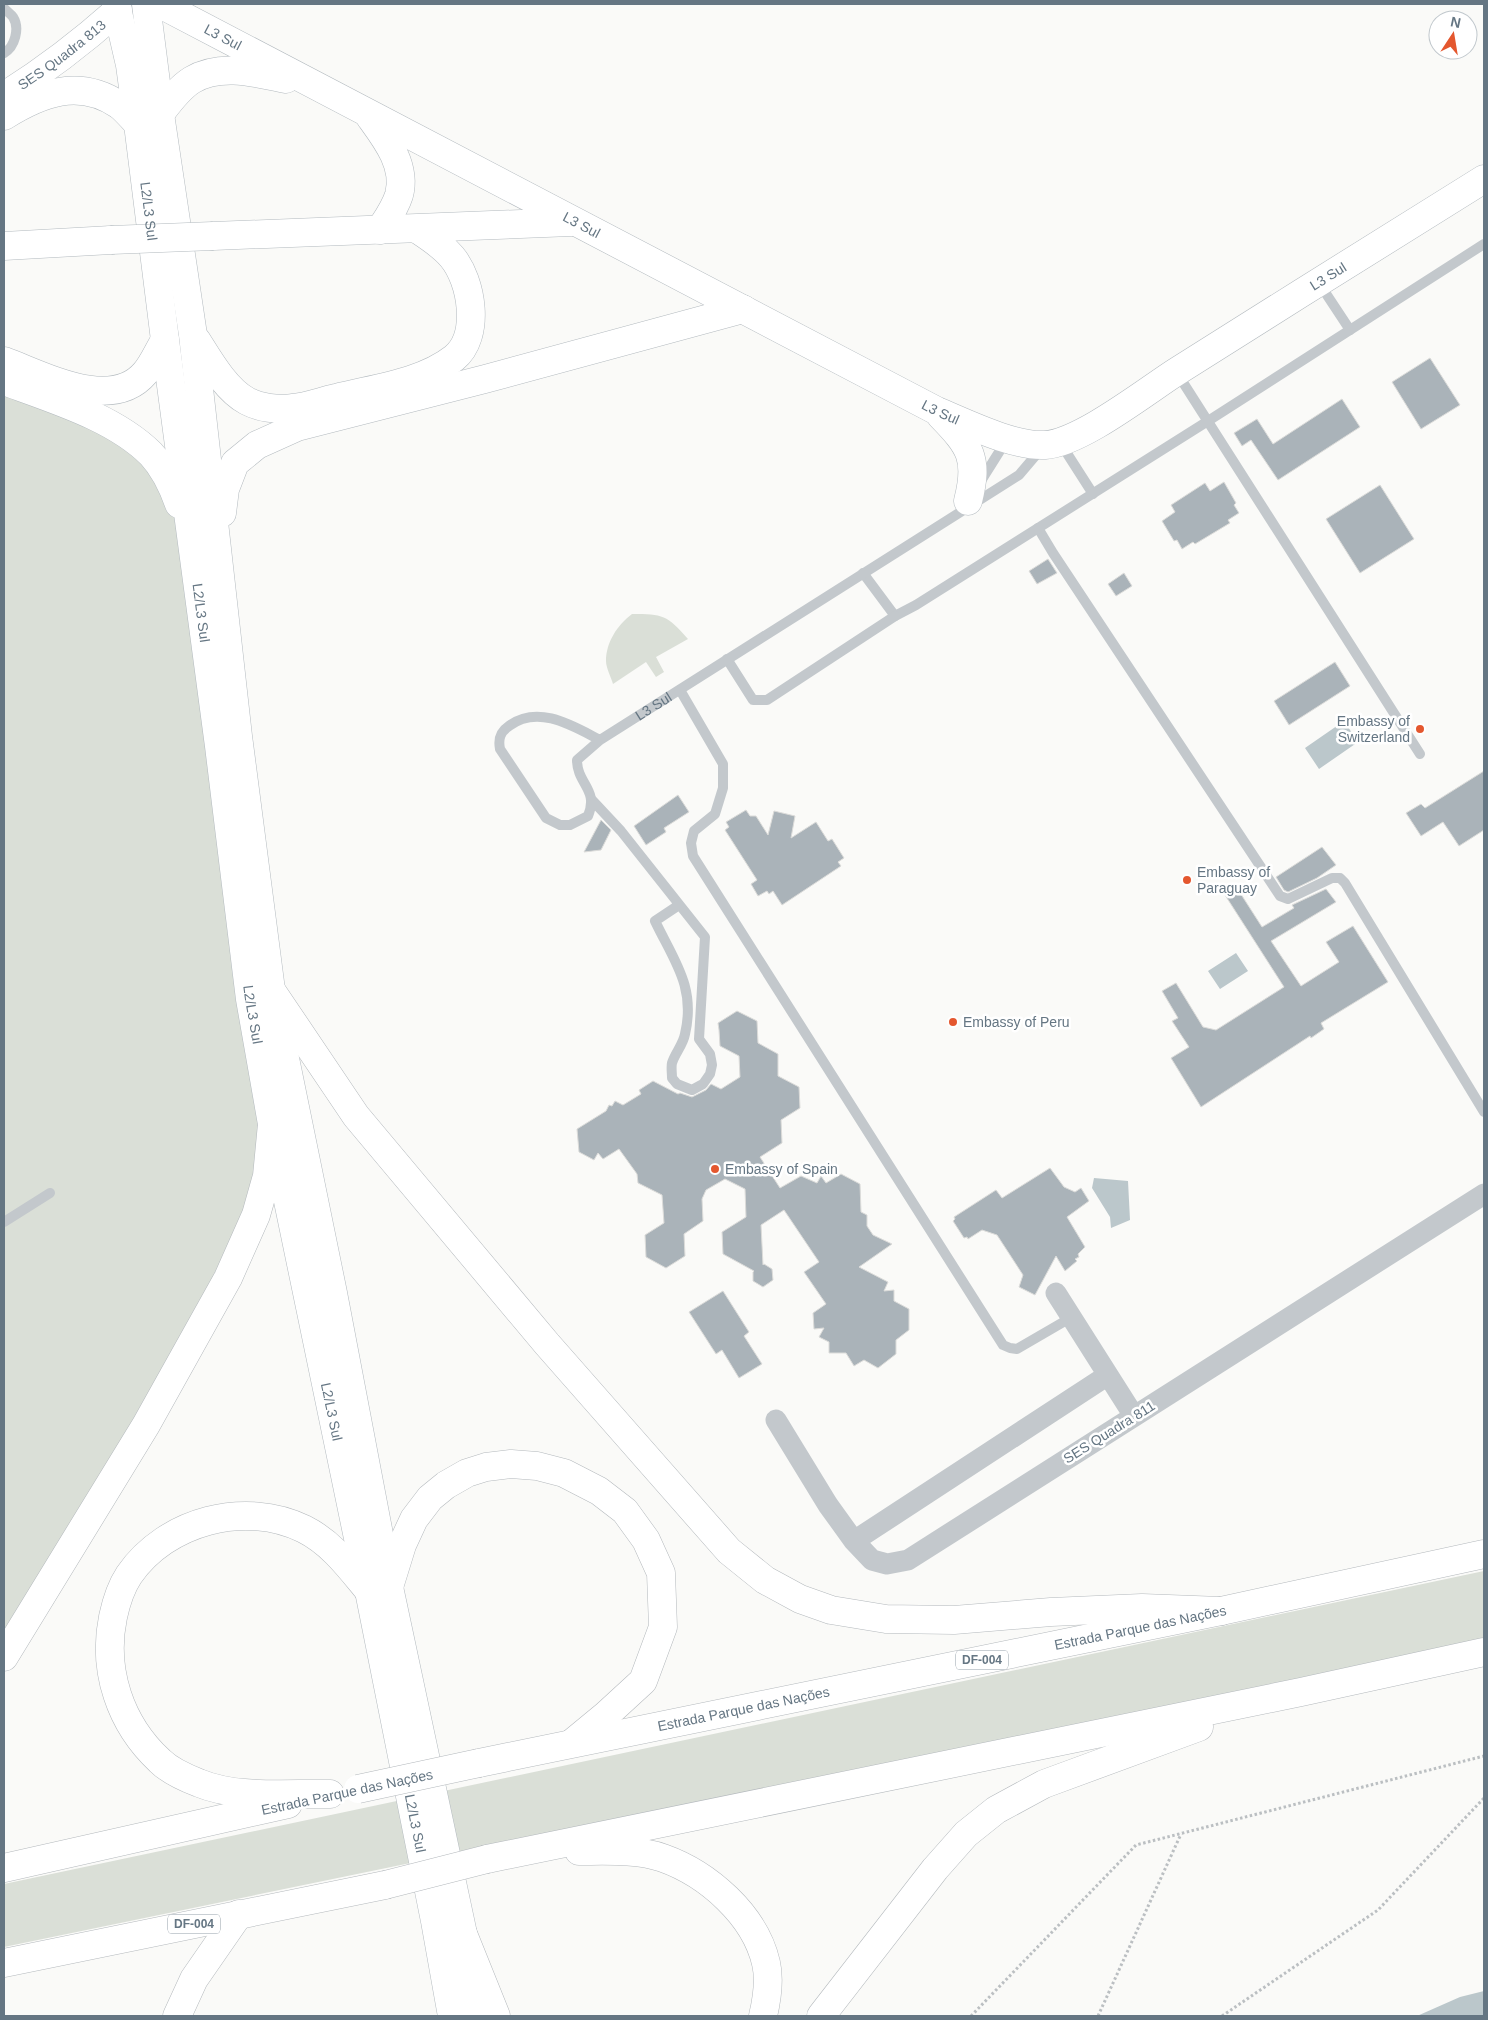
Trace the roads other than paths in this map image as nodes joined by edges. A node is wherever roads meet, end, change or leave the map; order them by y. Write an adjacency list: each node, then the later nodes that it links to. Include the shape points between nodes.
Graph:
1 (146, 4): 9 (main road, L2/L3 Sul)
2 (160, 4): 6 (main road, L3 Sul)
3 (117, 7): 7 (main road, SES Quadra 813, via 76,47); 9 (main road, L2/L3 Sul, via 130,65)
4 (4, 8): 5 (lane, via 14,18 17,34)
5 (4, 53)
6 (318, 86): 8 (main road, L3 Sul); 9 (main road, via 257,73 212,72 191,80)
7 (5, 98): 9 (main road, via 29,100 76,90 99,95)
8 (366, 112): 11 (main road, L3 Sul); 13 (main road, via 387,141 396,158 400,176 399,194)
9 (149, 119): 19 (main road, L2/L3 Sul); 20 (main road, L2/L3 Sul)
10 (1484, 178): 16 (main road, L3 Sul)
11 (573, 222): 12 (main road); 17 (main road, L3 Sul)
12 (417, 229): 13 (main road); 19 (main road, via 435,240 453,258 466,283 472,317 467,340 455,357 433,371 292,408 270,408 248,402 236,392 216,370)
13 (380, 230): 15 (main road, bridge)
14 (1484, 244): 18 (lane)
15 (4, 246)
16 (1319, 283): 18 (lane); 22 (main road, L3 Sul)
17 (743, 309): 24 (main road, L3 Sul); 32 (main road, via 289,431 257,445 235,463 225,489)
18 (1350, 330): 25 (lane)
19 (193, 335): 32 (main road, L2/L3 Sul)
20 (164, 340): 21 (main road, via 145,373 129,387 105,392 77,388); 31 (main road, L2/L3 Sul)
21 (4, 361)
22 (1176, 372): 25 (lane); 27 (main road, L3 Sul, via 1092,427)
23 (4, 381): 31 (main road, via 66,404 120,430 151,455 171,483)
24 (937, 411): 26 (main road, L3 Sul); 29 (main road, via 971,455 972,476)
25 (1208, 421): 28 (lane); 38 (lane)
26 (1007, 439): 27 (main road, L3 Sul); 29 (lane, L3 Sul)
27 (1052, 444): 28 (lane); 29 (lane, L3 Sul, via 1019,475)
28 (1093, 494): 30 (lane)
29 (965, 506): 33 (lane, L3 Sul)
30 (1038, 528): 34 (lane); 46 (lane, via 1052,554 1280,896 1288,899 1332,878 1340,878 1345,883)
31 (190, 531): 47 (main road, L2/L3 Sul, via 250,999)
32 (218, 544): 42 (main road, L2/L3 Sul, via 238,736)
33 (863, 573): 34 (lane); 35 (lane, L3 Sul)
34 (895, 616): 35 (lane, via 767,700 753,700)
35 (727, 660): 36 (lane, L3 Sul)
36 (680, 690): 37 (lane, L3 Sul); 52 (lane, via 723,764 723,788 715,814 694,831 693,856 1004,1345 1017,1349)
37 (600, 740): 39 (lane, L3 Sul, via 578,760 579,773 590,790); 39 (lane, via 546,716 516,721 500,737 500,749 546,818 560,826 570,825 588,816)
38 (1420, 754)
39 (592, 800): 40 (lane, via 621,831)
40 (679, 905): 41 (lane, via 705,937); 43 (lane, via 654,921)
41 (702, 984): 43 (lane); 45 (lane)
42 (271, 990): 58 (main road, L2/L3 Sul, via 333,1293); 59 (main road, via 356,1116 547,1344 729,1551 765,1580 800,1599 831,1610 886,1619 954,1620 1142,1608)
43 (688, 990): 44 (lane)
44 (685, 1036): 45 (lane); 45 (lane, via 672,1064 672,1078 677,1084 692,1090 703,1084 712,1065 710,1054)
45 (699, 1039)
46 (1484, 1112)
47 (272, 1124): 58 (main road, L2/L3 Sul); 61 (main road, via 267,1176 258,1208 228,1278 146,1425)
48 (50, 1193): 50 (lane)
49 (1484, 1194): 54 (street, SES Quadra 811)
50 (4, 1222)
51 (1056, 1293): 52 (street)
52 (1072, 1317): 53 (street)
53 (1108, 1375): 54 (street); 56 (street)
54 (1134, 1416): 56 (street, SES Quadra 811, via 908,1560 887,1564 872,1560)
55 (776, 1420): 56 (street, SES Quadra 811)
56 (854, 1541)
57 (1484, 1554): 59 (main road, Estrada Parque das Nações / DF-004)
58 (379, 1589): 63 (main road, via 414,1519 430,1498 446,1485 486,1467 528,1465 564,1473 599,1491 625,1511 646,1540 662,1573 663,1627 643,1681); 64 (main road, via 304,1529 258,1517 216,1519 174,1534 141,1560 128,1576 110,1631 111,1669 121,1707 135,1732 161,1763 200,1783 226,1790); 68 (main road, L2/L3 Sul); 71 (main road, L2/L3 Sul)
59 (1221, 1611): 63 (main road, Estrada Parque das Nações / DF-004)
60 (1484, 1652): 62 (main road, DF-004)
61 (4, 1657)
62 (1301, 1692): 65 (main road, DF-004); 75 (main road, via 1044,1784 996,1810 966,1834 935,1869)
63 (569, 1746): 64 (main road, Estrada Parque das Nações / DF-004, bridge)
64 (330, 1794): 66 (main road, Estrada Parque das Nações / DF-004)
65 (496, 1857): 67 (main road, DF-004, bridge, via 385,1885); 74 (main road, via 625,1852 661,1857 691,1871 726,1896 750,1925 766,1963 767,1997)
66 (4, 1868)
67 (239, 1914): 69 (main road, DF-004); 70 (main road, via 194,1979)
68 (463, 1934): 72 (main road, L2/L3 Sul); 73 (main road)
69 (4, 1963)
70 (177, 2016)
71 (452, 2016)
72 (475, 2016)
73 (496, 2016)
74 (763, 2016)
75 (821, 2016)

